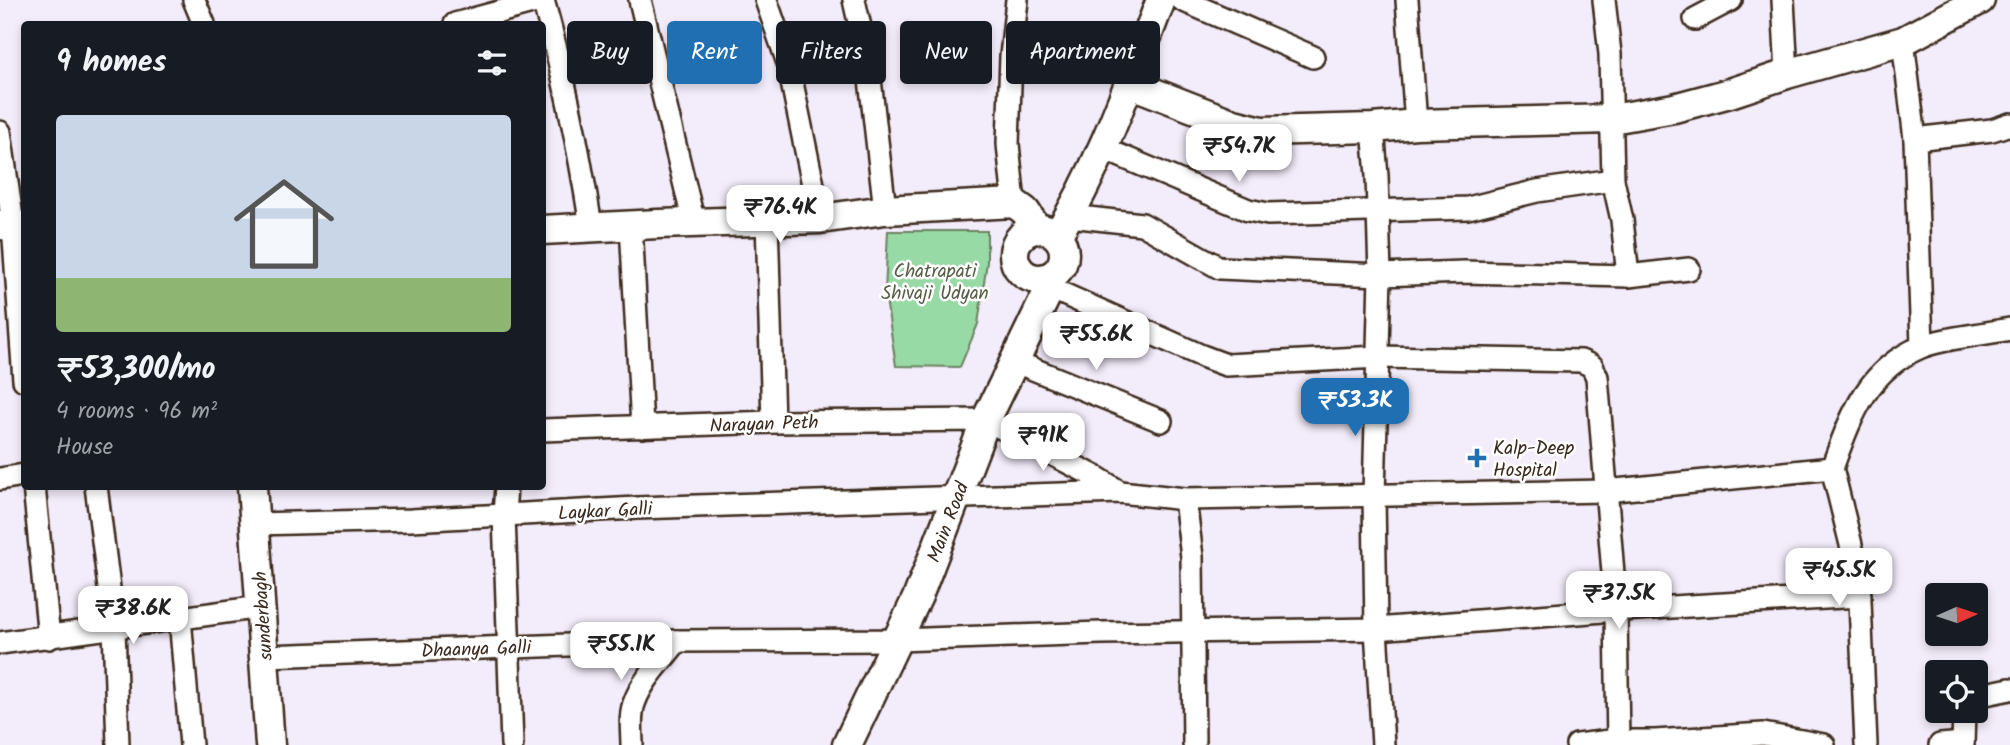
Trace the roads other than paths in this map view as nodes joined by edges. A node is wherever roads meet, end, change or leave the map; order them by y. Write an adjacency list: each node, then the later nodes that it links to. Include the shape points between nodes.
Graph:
1 (194, 0): 15 (street)
2 (543, 0): 16 (street); 39 (street, via 560,62)
3 (640, 0): 36 (street)
4 (766, 0): 34 (street, via 788,63)
5 (854, 0): 32 (street, via 868,61)
6 (1017, 0): 31 (street, via 1008,145)
7 (1161, 0): 17 (main road)
8 (1182, 0): 19 (street)
9 (1407, 0): 24 (street)
10 (1604, 0): 23 (street)
11 (1731, 0): 14 (street)
12 (1783, 0): 20 (street)
13 (1980, 0): 18 (main road)
14 (1695, 19)
15 (203, 21)
16 (466, 21)
17 (1153, 21)
18 (1903, 41): 20 (main road); 28 (street)
19 (1313, 57)
20 (1787, 74): 23 (main road, via 1674,108)
21 (1129, 84): 29 (main road)
22 (1132, 84): 26 (main road, via 1262,131)
23 (1612, 119): 24 (main road); 30 (street)
24 (1416, 124): 26 (main road)
25 (2010, 124): 28 (street)
26 (1373, 128): 33 (street)
27 (0, 132): 37 (street)
28 (1915, 139): 48 (street)
29 (1102, 148): 33 (street, via 1248,210 1268,214); 40 (main road)
30 (1613, 180): 33 (street, via 1537,191 1468,208); 44 (street)
31 (1014, 204): 32 (main road); 40 (main road)
32 (885, 210): 34 (main road)
33 (1378, 210): 43 (street)
34 (820, 219): 35 (main road)
35 (767, 220): 36 (main road); 53 (street)
36 (694, 223): 38 (main road)
37 (13, 225): 46 (street)
38 (631, 225): 39 (main road); 54 (street)
39 (591, 226): 41 (main road)
40 (1055, 227): 43 (street, via 1142,225 1220,268); 45 (main road, via 1064,256); 45 (main road, via 1030,231 1015,246 1015,261 1023,273)
41 (546, 230)
42 (1689, 269): 44 (street)
43 (1380, 275): 44 (street); 49 (street)
44 (1628, 276)
45 (1048, 288): 49 (street, via 1226,365); 50 (main road, Main Road)
46 (21, 303)
47 (2010, 329): 48 (street)
48 (1922, 346): 56 (street, via 1894,361 1871,383 1852,413)
49 (1379, 357): 63 (street, via 1581,361 1592,366 1597,377); 65 (street)
50 (1016, 362): 51 (main road, Main Road); 52 (street)
51 (986, 420): 53 (street, Narayan Peth); 64 (street); 66 (main road, Main Road)
52 (1161, 421)
53 (773, 422): 54 (street, Narayan Peth)
54 (642, 427): 55 (street, Narayan Peth)
55 (546, 430)
56 (1832, 468): 63 (street, Laykar Galli); 70 (street)
57 (21, 476): 58 (street)
58 (0, 479)
59 (34, 490): 77 (street)
60 (97, 490): 74 (street)
61 (252, 490): 69 (main road, sunderbagh)
62 (506, 490): 68 (street)
63 (1606, 491): 65 (street, Laykar Galli); 72 (street)
64 (1120, 492): 66 (street, Laykar Galli); 67 (street, Laykar Galli)
65 (1374, 495): 67 (street, Laykar Galli); 75 (street)
66 (956, 499): 68 (street, Laykar Galli); 78 (main road, Main Road)
67 (1185, 499): 76 (street, via 1192,557)
68 (504, 515): 69 (street, Laykar Galli); 81 (street)
69 (255, 524): 71 (main road, sunderbagh)
70 (1860, 596): 72 (street, Dhaanya Galli); 98 (street)
71 (261, 607): 73 (street); 82 (main road, sunderbagh)
72 (1616, 610): 75 (street, Dhaanya Galli); 86 (street)
73 (180, 618): 74 (street); 89 (street)
74 (114, 628): 77 (street); 88 (street)
75 (1376, 629): 76 (street, Dhaanya Galli); 95 (street)
76 (1192, 632): 78 (street, Dhaanya Galli); 94 (street)
77 (49, 638): 80 (street)
78 (897, 640): 79 (street, Dhaanya Galli); 93 (main road, Main Road)
79 (677, 641): 81 (street, Dhaanya Galli); 92 (street, via 634,702)
80 (0, 643)
81 (510, 647): 82 (street, Dhaanya Galli); 91 (street)
82 (266, 656): 90 (main road, sunderbagh)
83 (2010, 690): 84 (street)
84 (1988, 694)
85 (1964, 723): 87 (street)
86 (1618, 743): 96 (street); 97 (street, via 1763,734)
87 (1963, 744): 99 (street)
88 (118, 745)
89 (191, 745)
90 (270, 745)
91 (512, 745)
92 (632, 745)
93 (847, 745)
94 (1194, 745)
95 (1382, 745)
96 (1577, 745)
97 (1824, 745)
98 (1866, 745)
99 (1940, 745)

